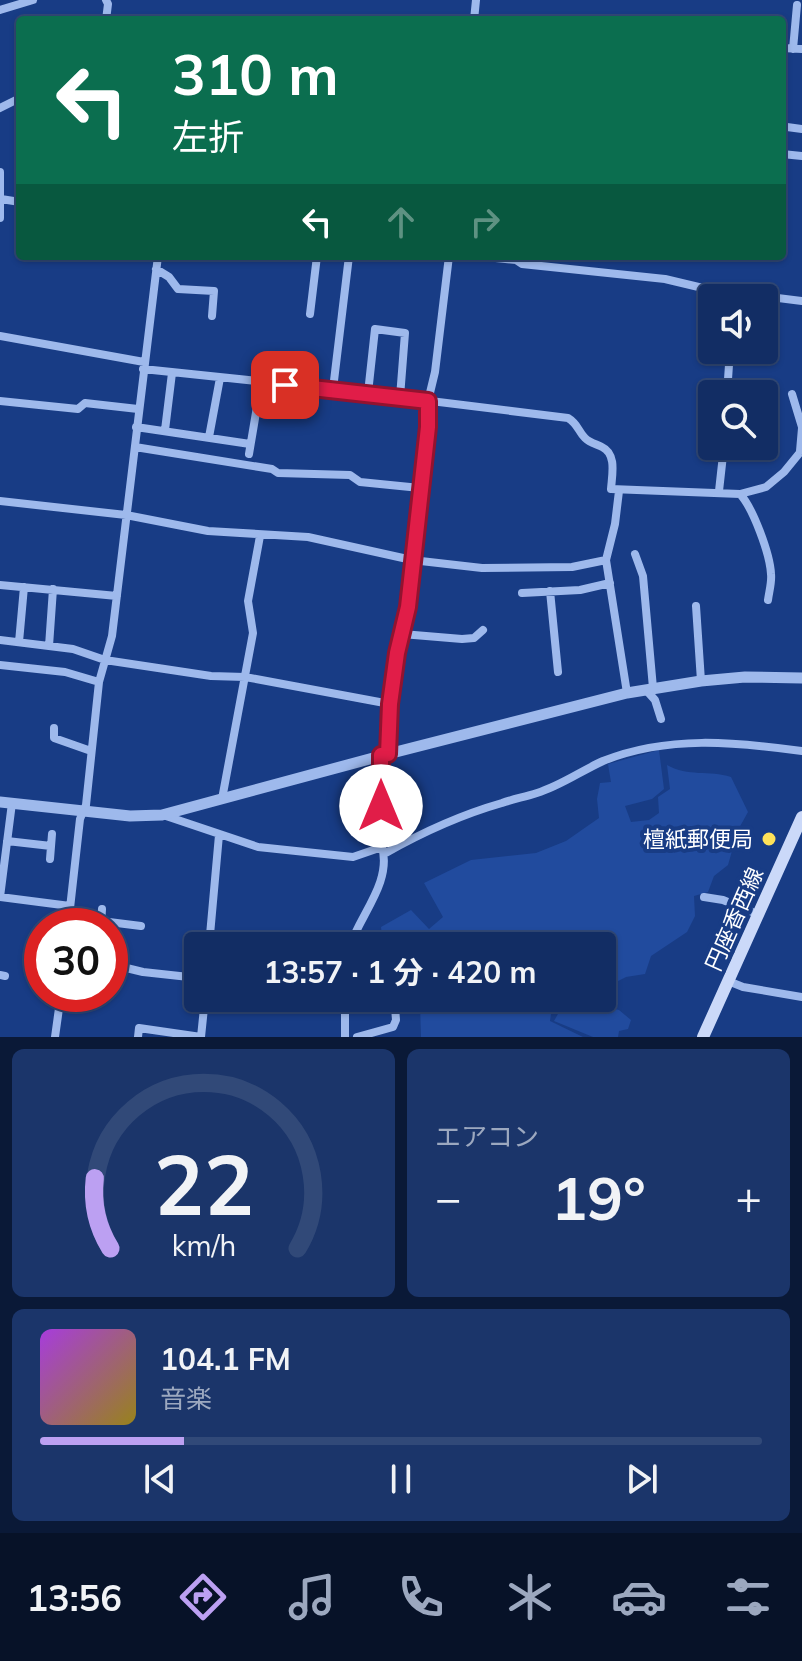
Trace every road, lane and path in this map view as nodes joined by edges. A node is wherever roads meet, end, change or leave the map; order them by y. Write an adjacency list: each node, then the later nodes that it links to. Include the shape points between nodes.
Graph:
1 (33, 0): 3 (street)
2 (797, 5): 4 (street)
3 (0, 10)
4 (798, 49)
5 (787, 127): 6 (street)
6 (802, 129)
7 (0, 172): 8 (street)
8 (1, 199): 9 (street)
9 (0, 218)
10 (157, 260): 15 (street)
11 (317, 260): 19 (street)
12 (349, 260): 26 (street)
13 (449, 260): 31 (street)
14 (516, 260): 16 (street)
15 (156, 269): 20 (street, via 178,289 214,291); 22 (street)
16 (698, 287)
17 (778, 299): 18 (street)
18 (802, 301)
19 (310, 314)
20 (212, 316)
21 (0, 336): 22 (street)
22 (144, 366): 23 (street); 32 (street)
23 (172, 373): 24 (street); 35 (street)
24 (220, 378): 25 (street); 36 (street)
25 (261, 383): 26 (street); 37 (street)
26 (333, 389): 27 (street)
27 (368, 393): 29 (street); 29 (street, via 375,329 405,333)
28 (792, 394): 34 (street)
29 (400, 397): 31 (street)
30 (0, 401): 32 (street)
31 (428, 401): 42 (street); 43 (street, via 568,418 612,456 611,489)
32 (138, 409): 33 (street)
33 (136, 427): 35 (street); 38 (street)
34 (802, 427): 39 (street)
35 (165, 430): 36 (street)
36 (209, 437): 37 (street)
37 (250, 444): 40 (street)
38 (135, 447): 42 (street, via 278,473 350,475 360,482); 47 (street)
39 (801, 451): 45 (street, via 766,487)
40 (249, 454)
41 (722, 460): 44 (street)
42 (420, 488): 50 (street)
43 (619, 491): 44 (street); 51 (street)
44 (719, 491): 45 (street)
45 (740, 494): 59 (street, via 768,556)
46 (0, 501): 47 (street)
47 (126, 515): 48 (street); 58 (street)
48 (260, 536): 50 (street, via 308,537); 69 (street, via 248,601 253,633)
49 (635, 554): 73 (street, via 643,576)
50 (412, 560): 51 (street, via 518,569); 62 (street)
51 (606, 560): 52 (street)
52 (610, 583): 56 (street); 74 (street)
53 (0, 585): 54 (street)
54 (24, 587): 55 (street); 64 (street)
55 (53, 589): 58 (street); 65 (street)
56 (550, 591): 57 (street); 68 (street)
57 (522, 593)
58 (117, 596): 66 (street)
59 (768, 600)
60 (696, 606): 71 (street)
61 (483, 630): 62 (street, via 462,639)
62 (402, 634): 75 (street)
63 (0, 640): 64 (street)
64 (19, 642): 65 (street)
65 (49, 646): 66 (street)
66 (105, 660): 69 (street); 72 (street)
67 (0, 665): 72 (street, via 65,672)
68 (558, 672)
69 (245, 677): 75 (street); 81 (street)
70 (802, 678): 71 (street)
71 (701, 681): 73 (street)
72 (99, 682): 78 (street)
73 (650, 689): 74 (street); 76 (street)
74 (627, 693): 80 (street)
75 (390, 704): 80 (street)
76 (661, 719)
77 (54, 728): 78 (street, via 54,738)
78 (91, 751): 83 (street)
79 (802, 751): 90 (street, via 727,742 636,751)
80 (385, 755): 81 (street); 90 (street)
81 (222, 799): 84 (street)
82 (6, 802): 83 (street); 88 (street)
83 (84, 811): 84 (street); 94 (street)
84 (162, 815): 87 (street)
85 (802, 817): 95 (main road, 円座香西線)
86 (52, 834): 89 (street)
87 (219, 835): 90 (street, via 258,847 327,856); 98 (street)
88 (7, 841): 89 (street); 92 (street)
89 (51, 846): 91 (street)
90 (383, 850): 99 (street, via 386,860)
91 (50, 859)
92 (0, 897): 94 (street)
93 (704, 897): 95 (street)
94 (70, 906)
95 (757, 914): 102 (main road, 円座香西線)
96 (128, 924): 97 (street)
97 (141, 926)
98 (210, 932)
99 (357, 932)
100 (128, 968): 101 (street)
101 (184, 976)
102 (728, 981): 103 (street); 113 (main road, 円座香西線)
103 (802, 997)
104 (58, 1012): 108 (street)
105 (204, 1012): 110 (street)
106 (345, 1012): 111 (street)
107 (395, 1012): 112 (street, via 393,1027)
108 (55, 1037)
109 (138, 1037): 110 (street, via 139,1028)
110 (201, 1037)
111 (345, 1037)
112 (357, 1037)
113 (703, 1037)

